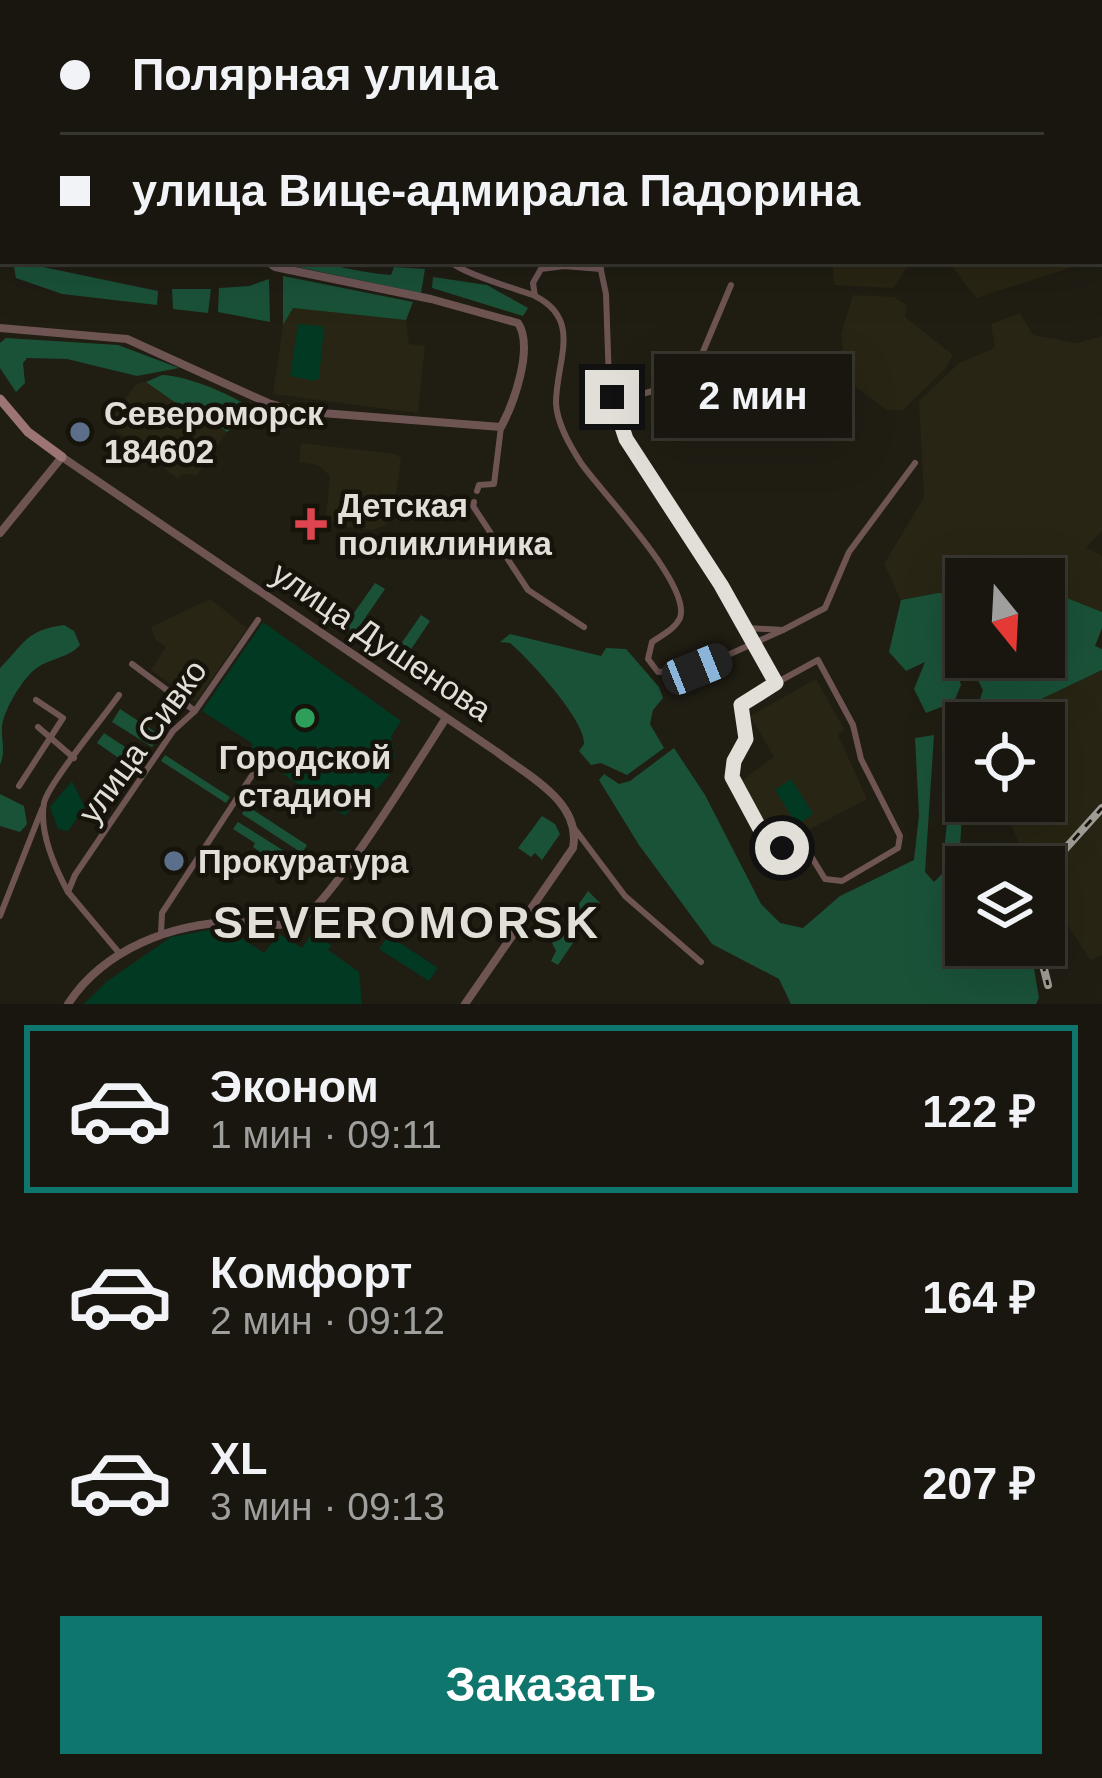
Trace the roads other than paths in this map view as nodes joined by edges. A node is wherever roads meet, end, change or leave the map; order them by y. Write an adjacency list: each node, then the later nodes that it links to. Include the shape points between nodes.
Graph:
1 (275, 264): 9 (street, via 518,322 523,352)
2 (453, 264): 5 (street)
3 (600, 265): 5 (street, via 541,269); 8 (street)
4 (731, 285): 8 (street, via 685,382)
5 (535, 296): 19 (street, via 563,324 556,409 568,441 679,596 681,615 647,649 653,669 685,673)
6 (0, 328): 9 (street, via 127,339 296,411)
7 (0, 399): 10 (main road, улица Душенова)
8 (613, 402): 17 (street, via 626,439)
9 (501, 427): 12 (street, via 494,484)
10 (62, 457): 14 (street); 25 (street, улица Душенова)
11 (915, 463): 18 (street, via 849,552 825,608)
12 (477, 491)
13 (474, 502): 16 (street, via 528,590)
14 (0, 533)
15 (258, 620): 24 (street, улица Сивко)
16 (584, 628)
17 (747, 628): 18 (street); 19 (street)
18 (783, 630): 19 (street)
19 (755, 644): 21 (street)
20 (132, 664): 24 (street)
21 (776, 683): 21 (street, via 818,660 900,836 898,848 842,881 825,879 803,843 767,842 732,777 746,739 741,705)
22 (119, 695): 28 (street, улица Сивко)
23 (36, 700): 27 (street, via 63,718)
24 (195, 711): 33 (street, улица Сивко, via 163,746)
25 (446, 718): 32 (street, улица Душенова, via 542,786); 35 (street, via 336,881 298,921)
26 (38, 727): 27 (street)
27 (49, 740): 28 (street); 30 (street)
28 (74, 758): 31 (street, улица Сивко)
29 (260, 764): 35 (street, via 162,913)
30 (19, 786)
31 (42, 808): 33 (street, улица Сивко); 34 (street)
32 (574, 828): 37 (street, улица Душенова, via 625,896); 39 (street, via 568,855)
33 (68, 892): 36 (street, улица Сивко)
34 (0, 916)
35 (161, 934): 36 (street)
36 (120, 954): 38 (street)
37 (701, 962)
38 (68, 1004)
39 (465, 1004)

